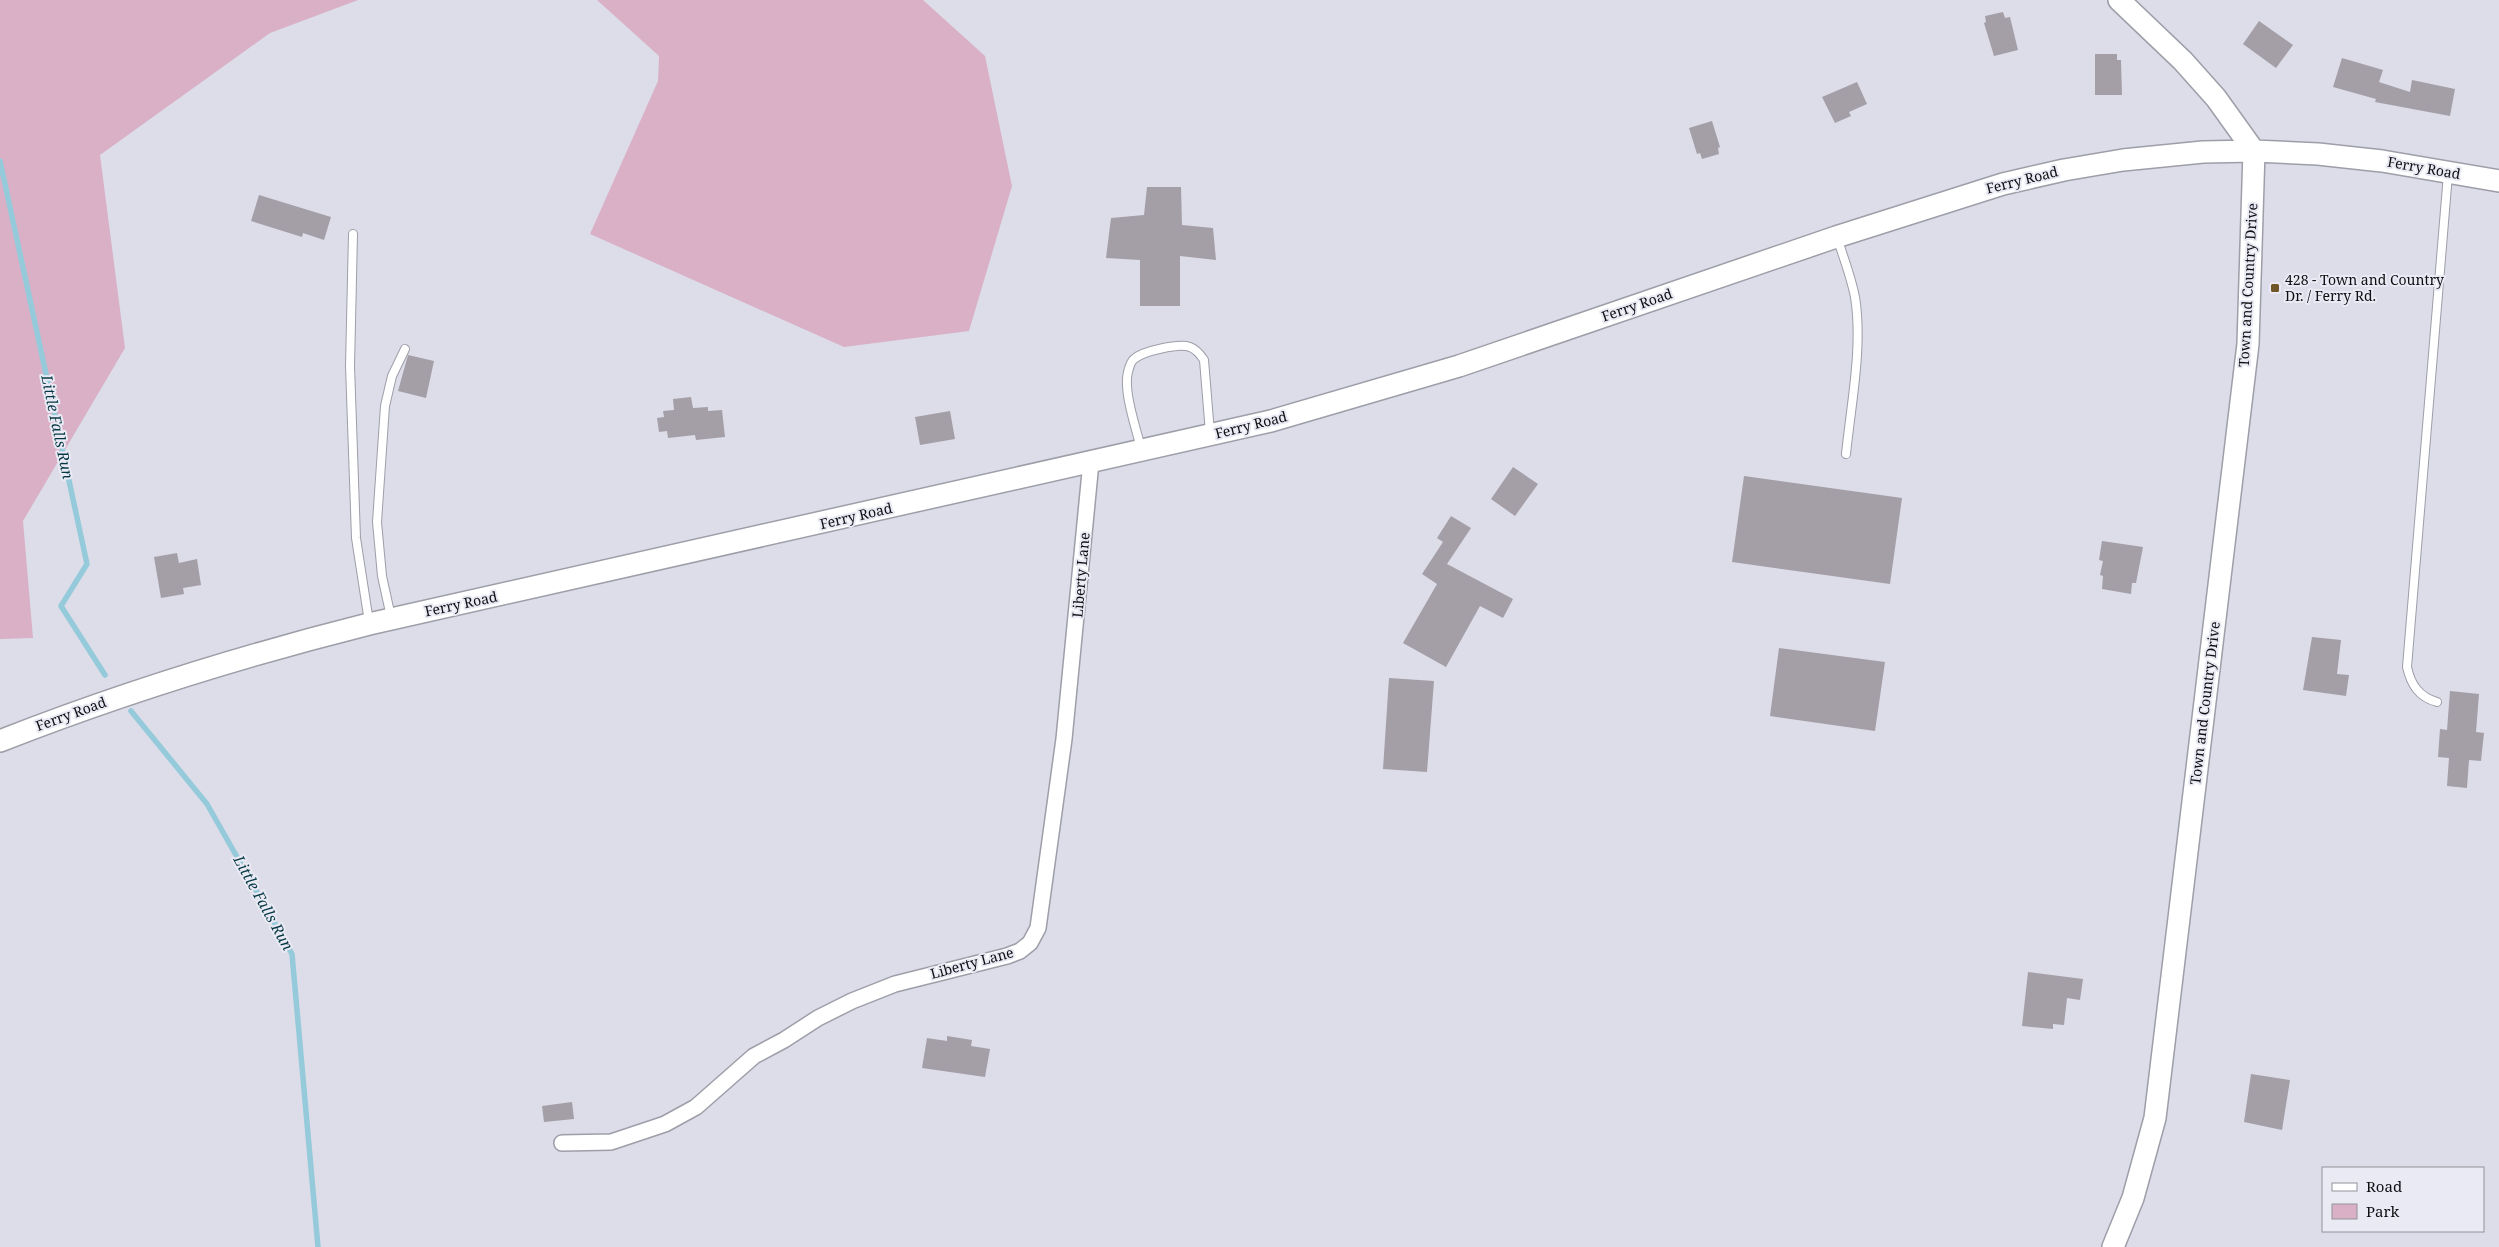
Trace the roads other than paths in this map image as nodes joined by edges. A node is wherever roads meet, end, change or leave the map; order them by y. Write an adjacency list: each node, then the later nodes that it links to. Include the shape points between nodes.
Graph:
1 (2119, 0): 2 (main road, via 2183,61 2216,98)
2 (2254, 151): 3 (main road, Ferry Road, via 2346,157); 6 (main road, Ferry Road, via 2123,160 2064,170 2003,184); 17 (main road, Town and Country Drive, via 2248,344 2155,1118 2133,1198)
3 (2448, 172): 4 (main road, Ferry Road); 14 (lane, via 2406,668 2417,691)
4 (2499, 181)
5 (353, 234): 13 (lane, via 350,366 356,538)
6 (1836, 237): 8 (main road, Ferry Road, via 1459,366); 10 (lane, via 1848,267 1858,330)
7 (405, 349): 12 (lane, via 392,376 385,406 377,522 382,576)
8 (1210, 435): 9 (main road, Ferry Road); 9 (lane, via 1204,360 1189,347 1164,348 1133,360 1127,373 1127,387)
9 (1142, 450): 11 (main road, Ferry Road)
10 (1846, 454)
11 (1091, 462): 12 (main road, Ferry Road); 16 (street, Liberty Lane, via 1078,610 1050,847 1038,928 1030,943 1020,952 895,984 852,1001 754,1056 696,1107 665,1124 610,1142)
12 (392, 619): 13 (main road, Ferry Road)
13 (369, 624): 15 (main road, Ferry Road, via 271,648 157,683)
14 (2437, 702)
15 (0, 741)
16 (562, 1144)
17 (2113, 1247)

